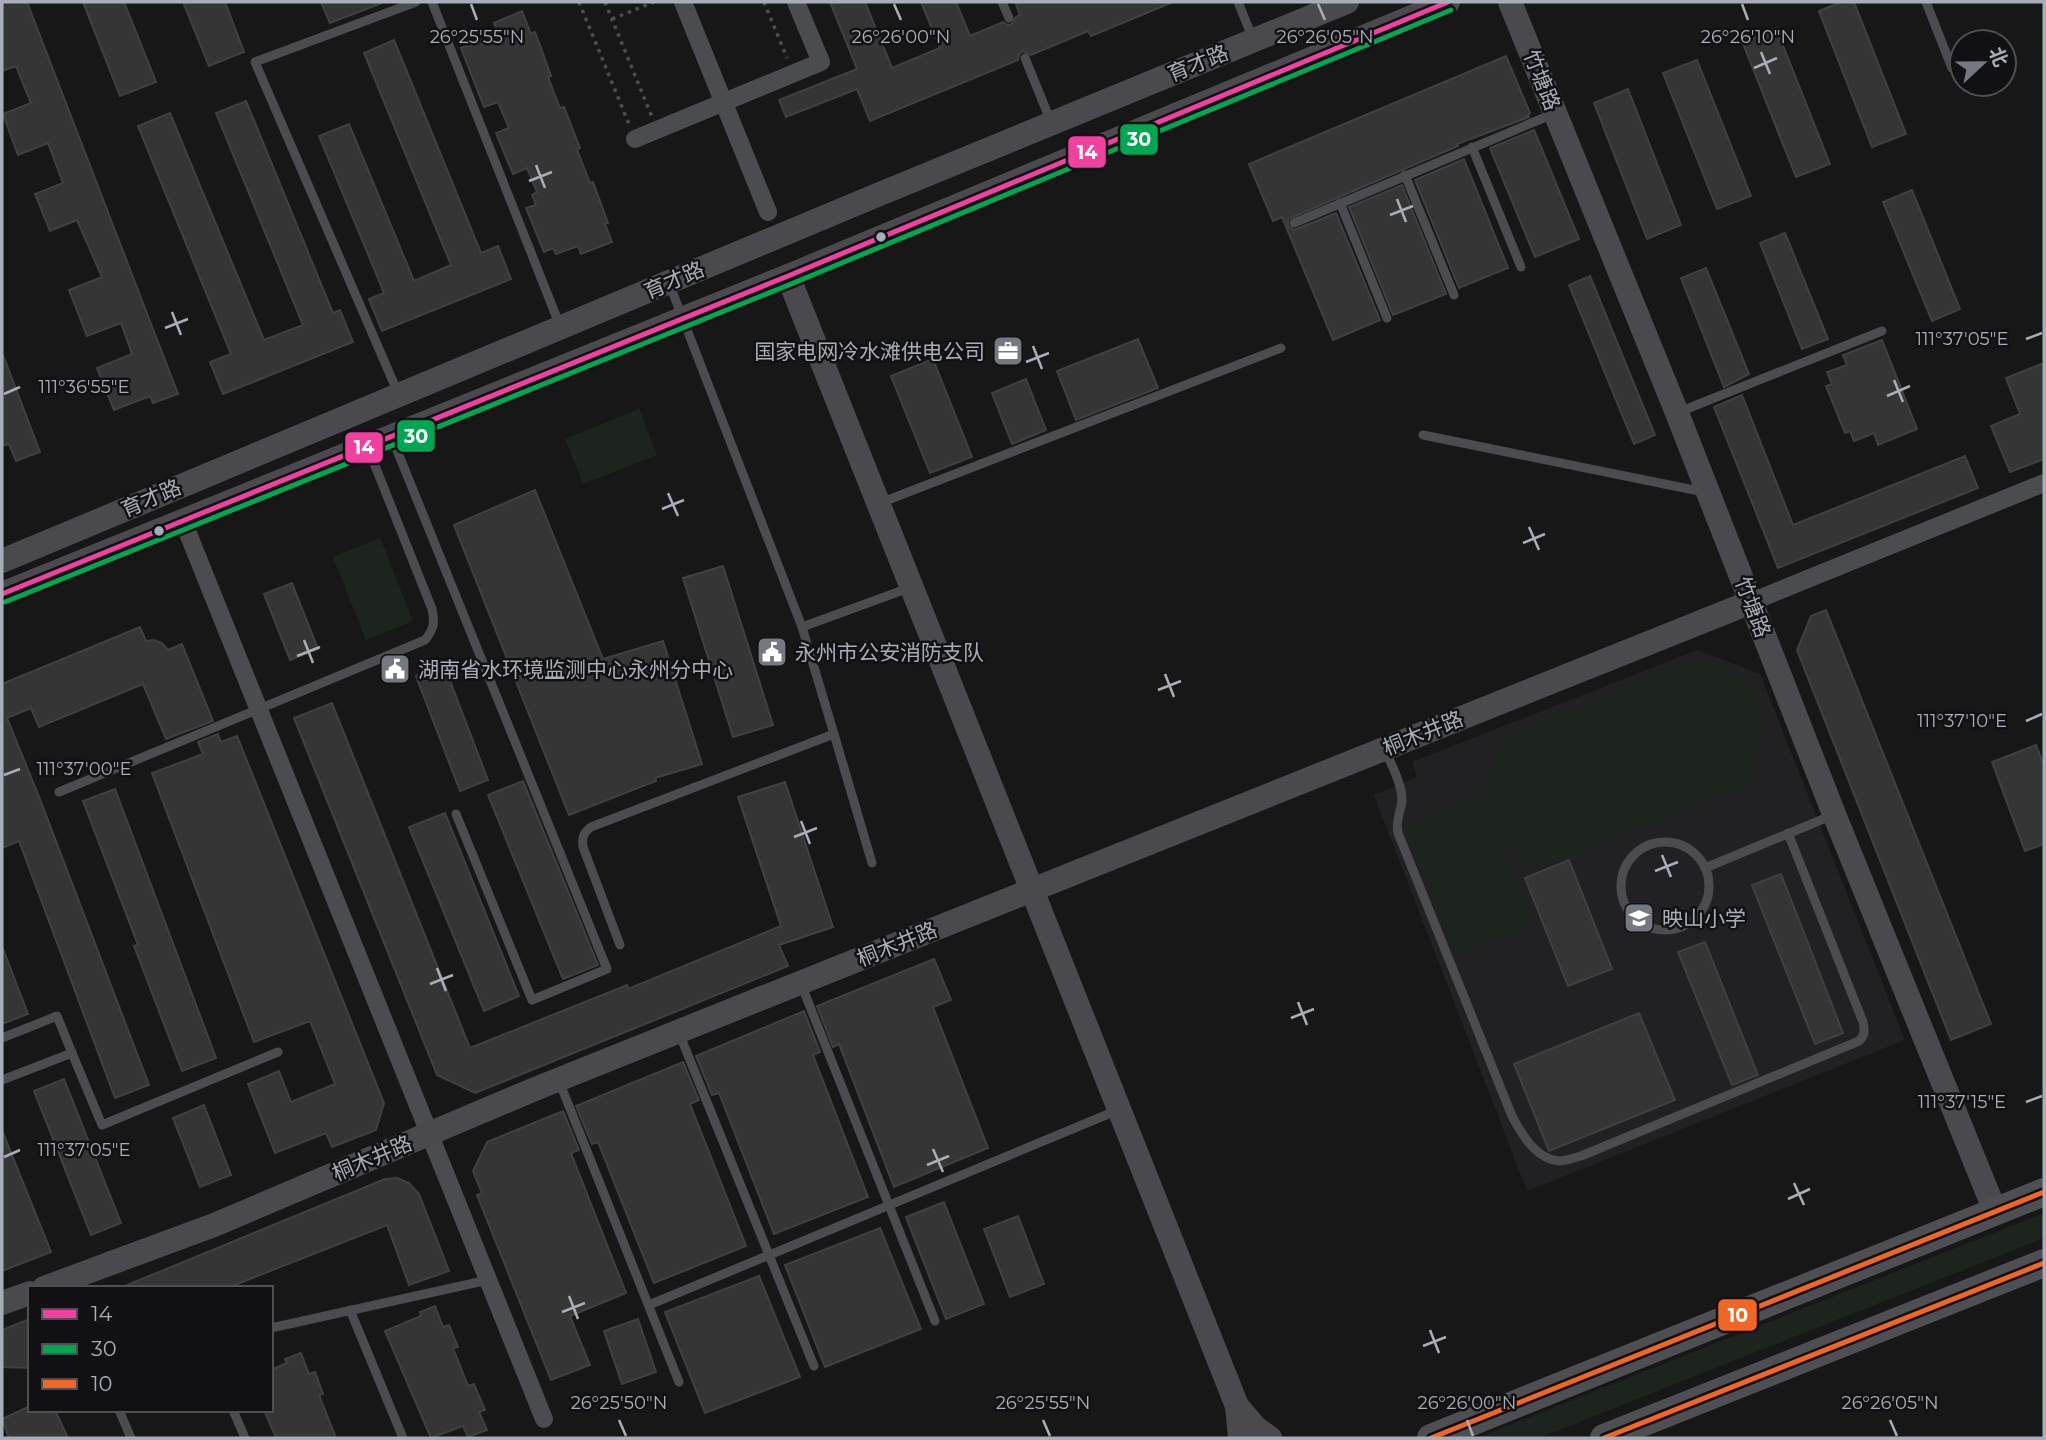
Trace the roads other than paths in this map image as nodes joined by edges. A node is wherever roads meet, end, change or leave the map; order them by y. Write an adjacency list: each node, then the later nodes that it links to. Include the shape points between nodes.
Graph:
1 (416, 2): 33 (lane, via 255,62)
2 (432, 2): 30 (lane)
3 (683, 2): 15 (street)
4 (796, 2): 15 (street, via 821,62)
5 (1002, 2): 11 (lane)
6 (1238, 2): 12 (lane)
7 (1347, 2): 12 (street, 育才路)
8 (1448, 2): 25 (street, 育才路)
9 (1510, 2): 16 (street, 竹塘路)
10 (1926, 2): 14 (lane)
11 (1009, 18)
12 (1254, 40): 17 (street, 育才路)
13 (1025, 58): 17 (lane)
14 (1948, 58)
15 (723, 102): 18 (street); 22 (street)
16 (1555, 113): 19 (lane); 34 (street, 竹塘路)
17 (1051, 123): 26 (street, 育才路)
18 (635, 139)
19 (1472, 147): 20 (lane); 24 (lane)
20 (1405, 175): 21 (lane); 27 (lane)
21 (1340, 203): 23 (lane); 28 (lane)
22 (768, 212)
23 (1294, 223)
24 (1521, 267)
25 (788, 276): 29 (street, 育才路); 40 (street)
26 (669, 282): 29 (lane); 30 (street, 育才路)
27 (1454, 295)
28 (1387, 318)
29 (683, 319): 36 (street, 育才路); 46 (lane)
30 (561, 327): 33 (street, 育才路)
31 (1882, 331): 34 (lane)
32 (1281, 348): 40 (lane)
33 (398, 395): 42 (street, 育才路)
34 (1677, 413): 39 (street, 竹塘路)
35 (1423, 435): 39 (lane)
36 (391, 437): 37 (street, 育才路); 51 (lane, via 607,968 532,1000)
37 (367, 446): 41 (street, 育才路); 47 (lane, via 432,609 432,631 413,646)
38 (2044, 483): 45 (street)
39 (1709, 494): 45 (street, 竹塘路)
40 (879, 504): 43 (street)
41 (183, 521): 44 (street, 育才路); 47 (street)
42 (2, 561)
43 (911, 587): 46 (lane); 56 (street)
44 (2, 594)
45 (1751, 602): 49 (street, 桐木井路); 52 (street, 竹塘路)
46 (802, 627): 48 (lane)
47 (258, 708): 50 (lane); 66 (street)
48 (834, 734): 54 (lane); 57 (lane, via 584,831 583,848)
49 (1385, 748): 53 (lane, via 1401,793 1398,833 1512,1116 1532,1147 1561,1161 1863,1037 1863,1022); 56 (street, 桐木井路)
50 (59, 792)
51 (456, 814)
52 (1834, 814): 53 (lane); 69 (street, 竹塘路)
53 (1788, 833): 55 (lane)
54 (872, 863)
55 (1705, 867): 55 (lane, via 1690,849 1676,843 1647,845 1625,864 1620,879 1626,908 1654,929 1689,924 1707,902)
56 (1030, 890): 58 (street, 桐木井路); 65 (street)
57 (620, 945)
58 (801, 983): 59 (street, 桐木井路); 68 (lane)
59 (678, 1031): 63 (street, 桐木井路); 70 (lane)
60 (2, 1038): 62 (lane, via 57,1016)
61 (278, 1052): 62 (lane, via 102,1125)
62 (72, 1053): 64 (lane)
63 (559, 1079): 66 (street, 桐木井路); 76 (lane)
64 (2, 1080)
65 (1120, 1109): 68 (lane); 82 (street)
66 (429, 1133): 72 (street); 73 (street, 桐木井路, via 233,1217)
67 (2044, 1192): 69 (main road)
68 (890, 1206): 70 (lane); 78 (lane)
69 (1995, 1211): 91 (main road)
70 (769, 1256): 76 (lane); 80 (lane)
71 (2044, 1263): 92 (main road)
72 (488, 1280): 77 (lane); 85 (street)
73 (49, 1286)
74 (28, 1294): 75 (street)
75 (2, 1303)
76 (649, 1306): 81 (lane)
77 (351, 1310): 79 (lane); 88 (lane)
78 (935, 1321)
79 (273, 1328)
80 (814, 1366)
81 (679, 1382)
82 (1237, 1406): 89 (street); 90 (street)
83 (120, 1412): 86 (lane)
84 (234, 1412): 87 (lane)
85 (544, 1419)
86 (131, 1438)
87 (245, 1438)
88 (403, 1438)
89 (1240, 1438)
90 (1270, 1438)
91 (1431, 1438)
92 (1604, 1438)

